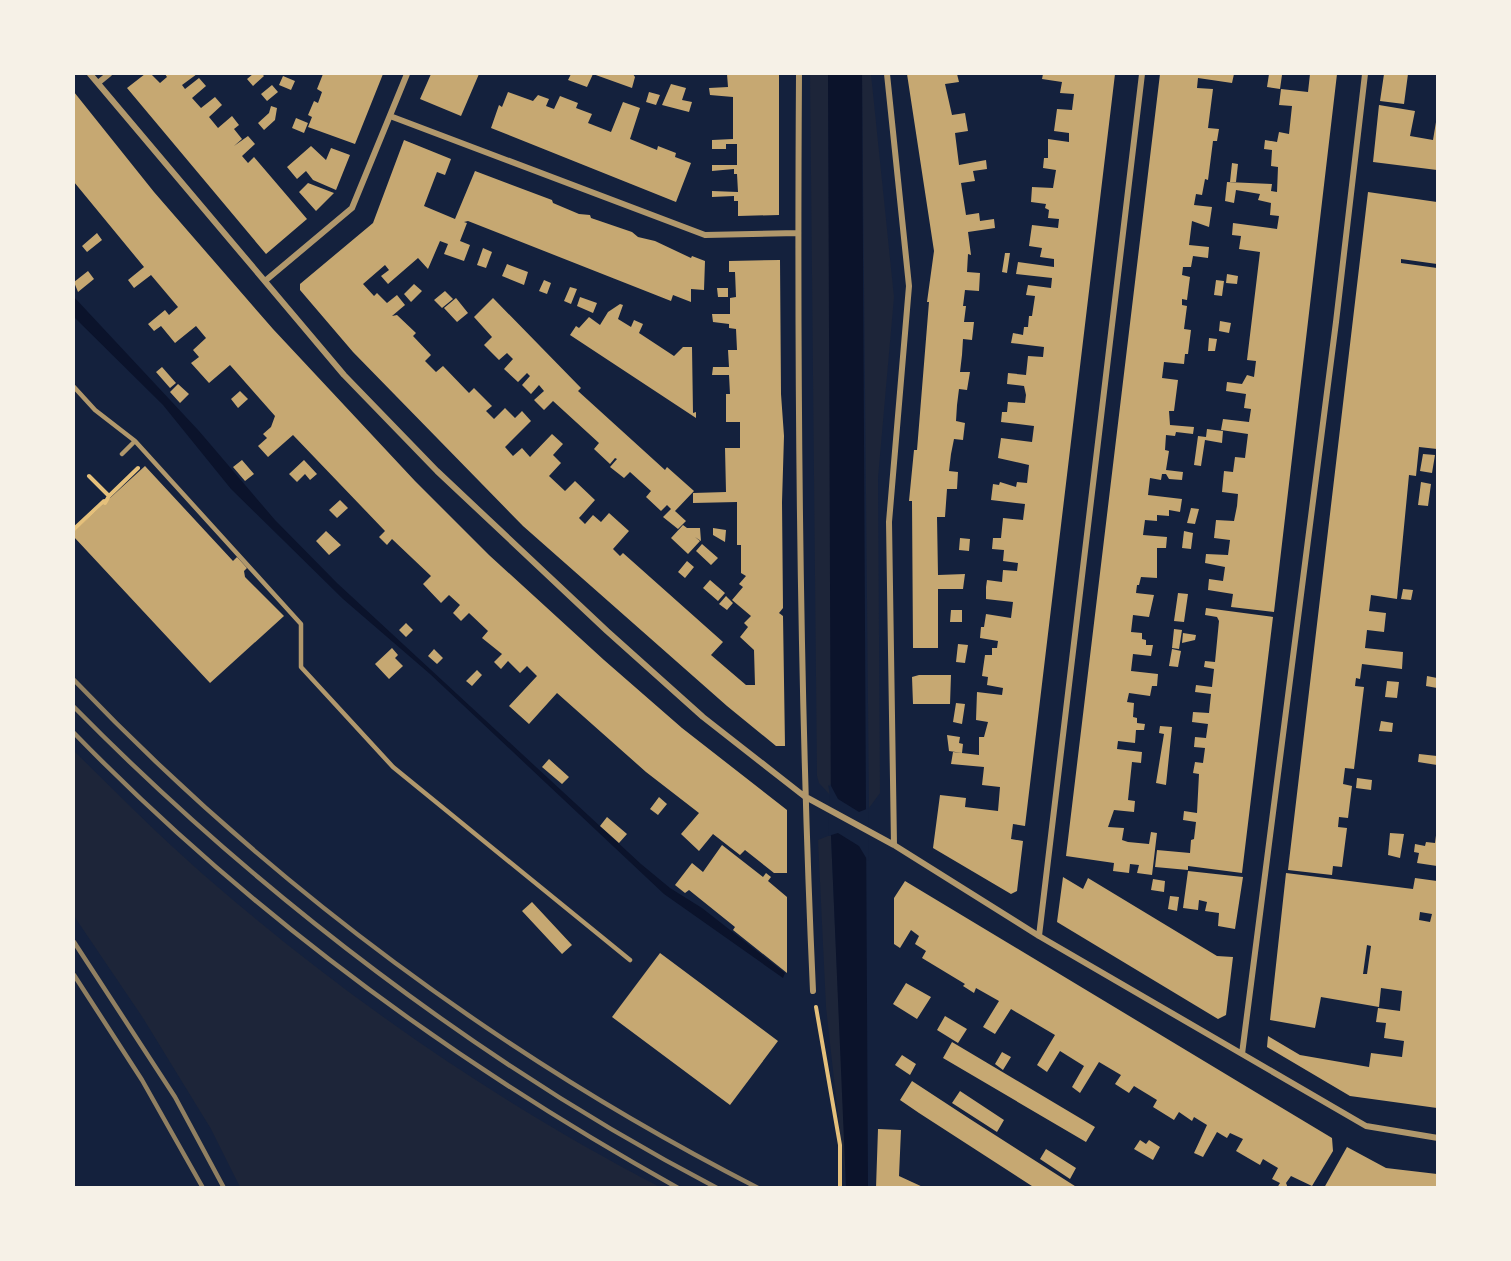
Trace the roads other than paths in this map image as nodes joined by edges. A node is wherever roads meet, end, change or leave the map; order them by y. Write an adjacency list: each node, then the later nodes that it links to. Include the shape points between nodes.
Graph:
1 (90, 74): 8 (street)
2 (109, 74): 8 (street)
3 (407, 74): 9 (street)
4 (798, 74): 10 (street)
5 (887, 74): 16 (street, via 909,286 889,522)
6 (1142, 74): 17 (street)
7 (1365, 74): 20 (street)
8 (98, 83): 11 (street)
9 (390, 116): 10 (street, via 705,235); 11 (street, via 352,208)
10 (798, 233): 15 (street)
11 (266, 281): 15 (street, via 344,375 437,471 607,632 694,709)
12 (74, 387): 13 (lane, via 95,410)
13 (135, 441): 14 (lane); 18 (lane, via 302,624 301,667 393,767)
14 (122, 454)
15 (804, 796): 16 (street); 19 (street)
16 (894, 845): 17 (street)
17 (1039, 936): 20 (street)
18 (630, 960)
19 (813, 991)
20 (1242, 1054): 21 (street, via 1366,1126)
21 (1437, 1138)

